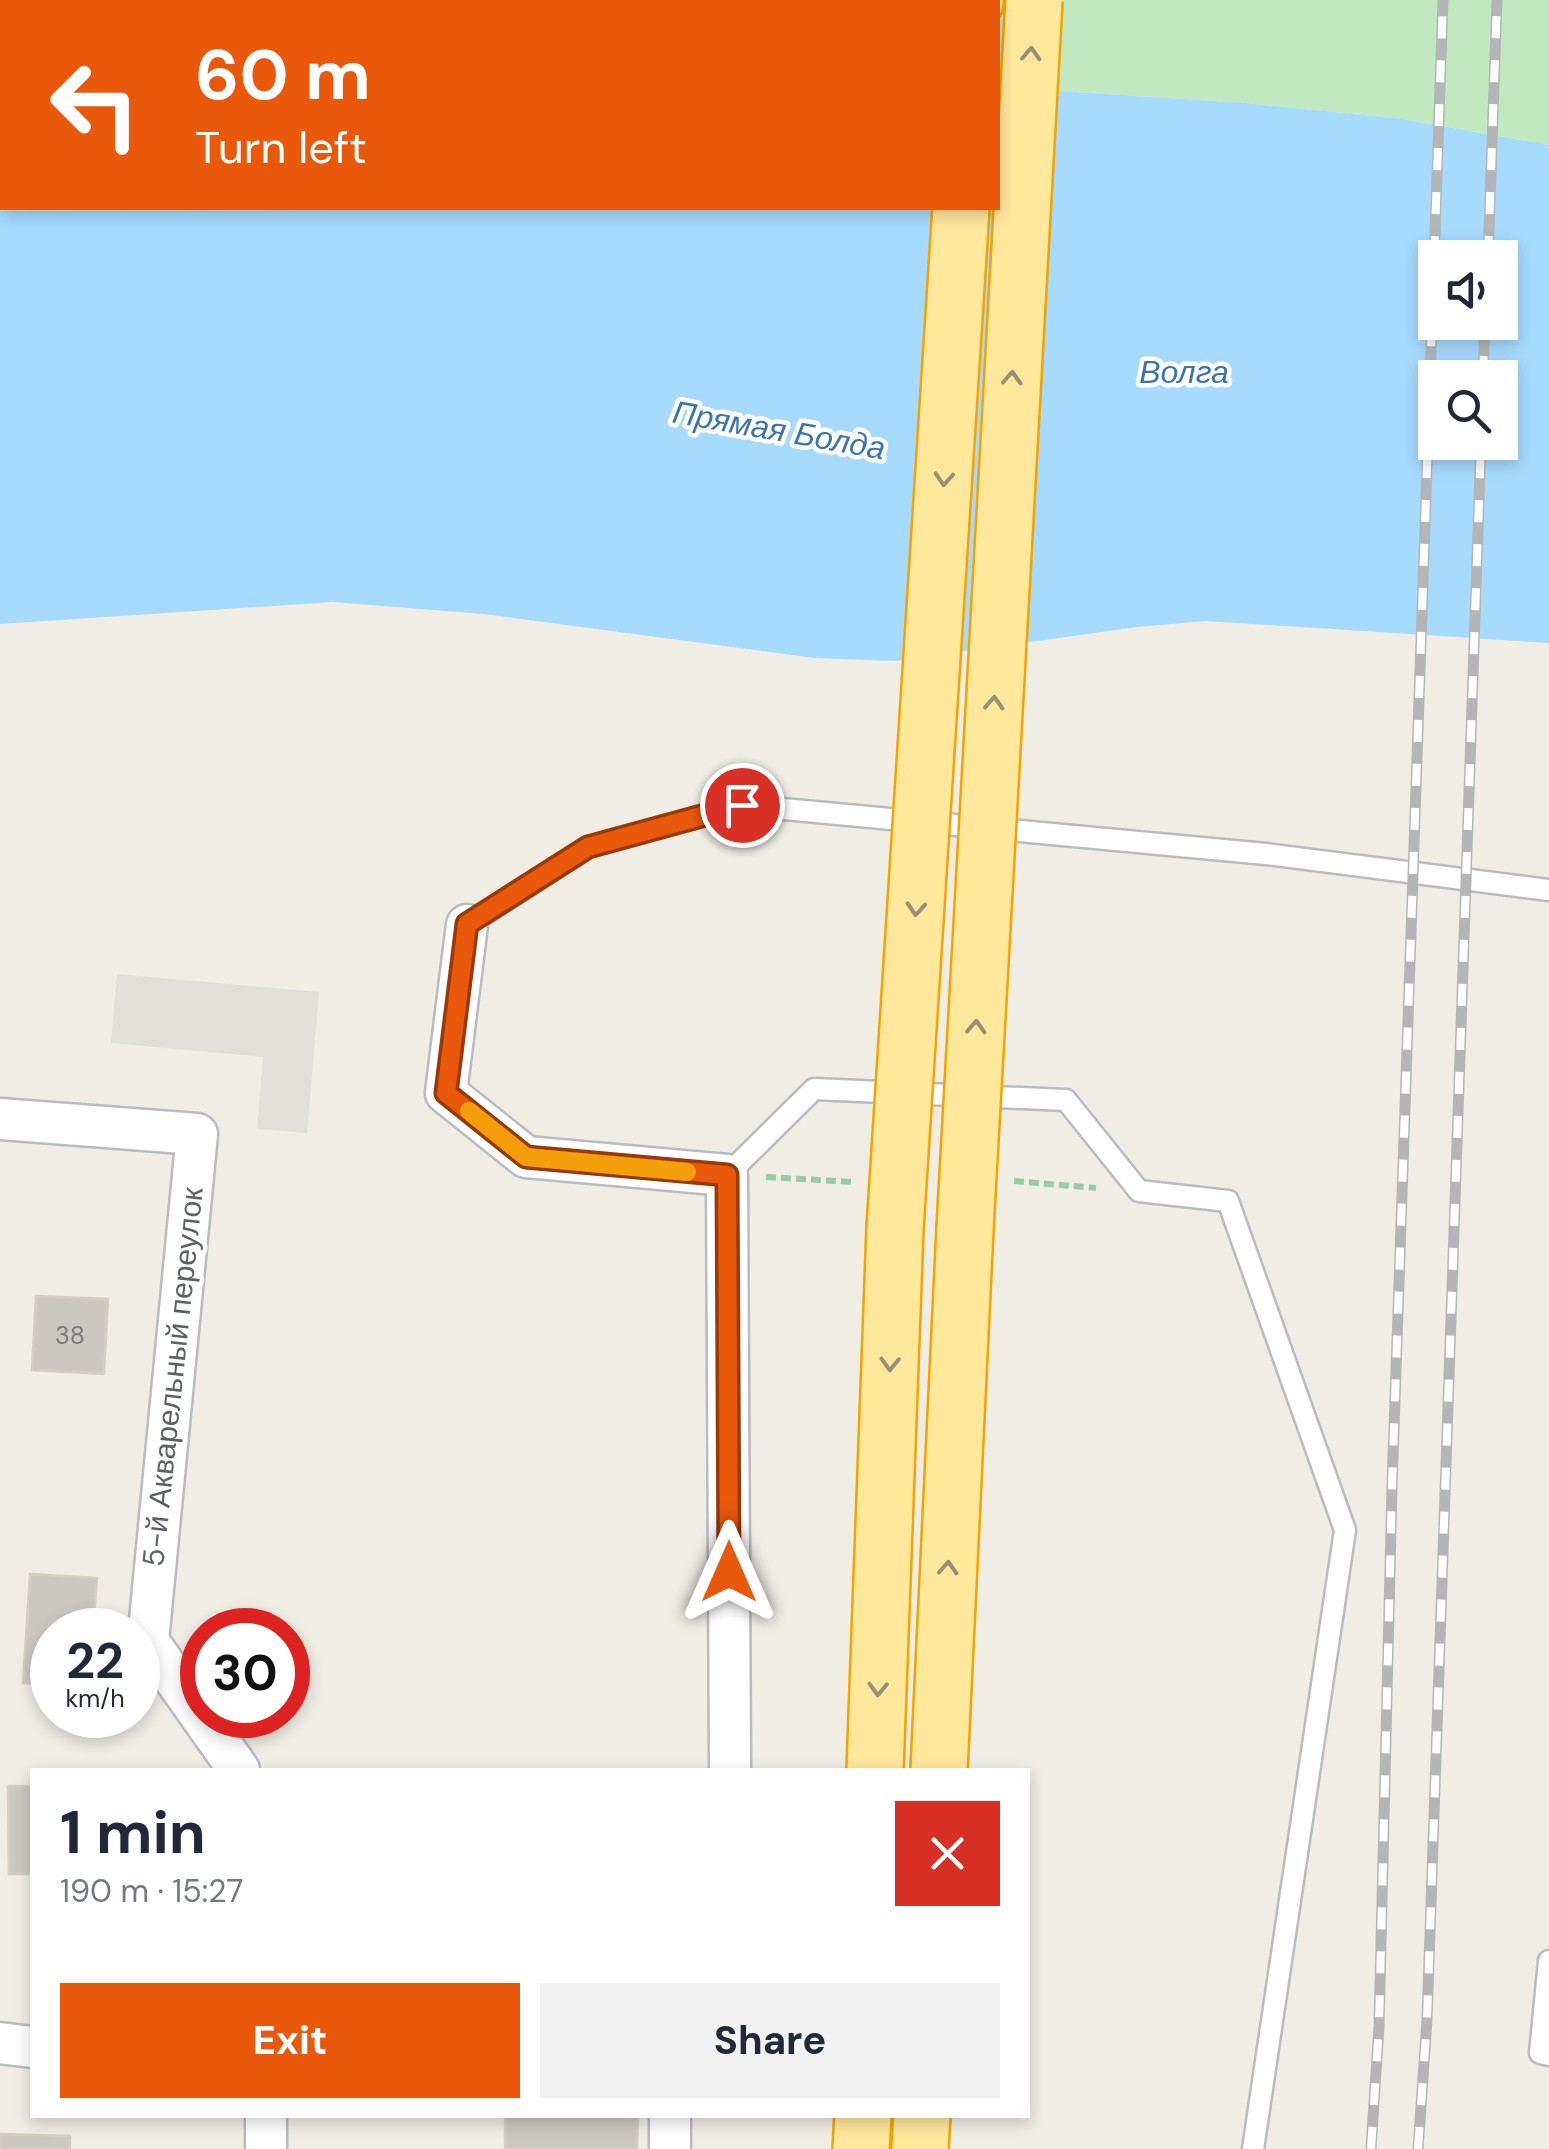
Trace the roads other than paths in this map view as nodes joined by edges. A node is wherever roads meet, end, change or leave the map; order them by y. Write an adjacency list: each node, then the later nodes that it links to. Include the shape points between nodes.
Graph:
1 (1034, 0): 10 (highway, one-way to 1, bridge)
2 (962, 210): 9 (highway, one-way to 9, bridge, via 895,1230)
3 (1549, 890): 4 (lane, via 1266,854 742,805 588,847)
4 (467, 924): 6 (street, via 446,1093 526,1157)
5 (0, 1119): 7 (street, 5-й Акварельный переулок, via 197,1134 148,1642)
6 (727, 1175): 8 (street); 23 (lane, via 814,1089 1066,1100 1139,1191 1228,1200 1345,1530)
7 (238, 1768)
8 (730, 1768)
9 (875, 1768)
10 (938, 1768)
11 (1549, 1961): 14 (lane, via 1540,2054)
12 (0, 2043): 13 (street)
13 (30, 2047)
14 (1549, 2055)
15 (266, 2118): 19 (street)
16 (670, 2118): 20 (street)
17 (862, 2118): 21 (highway)
18 (922, 2118): 22 (highway)
19 (266, 2149)
20 (670, 2149)
21 (861, 2149)
22 (920, 2149)
23 (1253, 2149)

